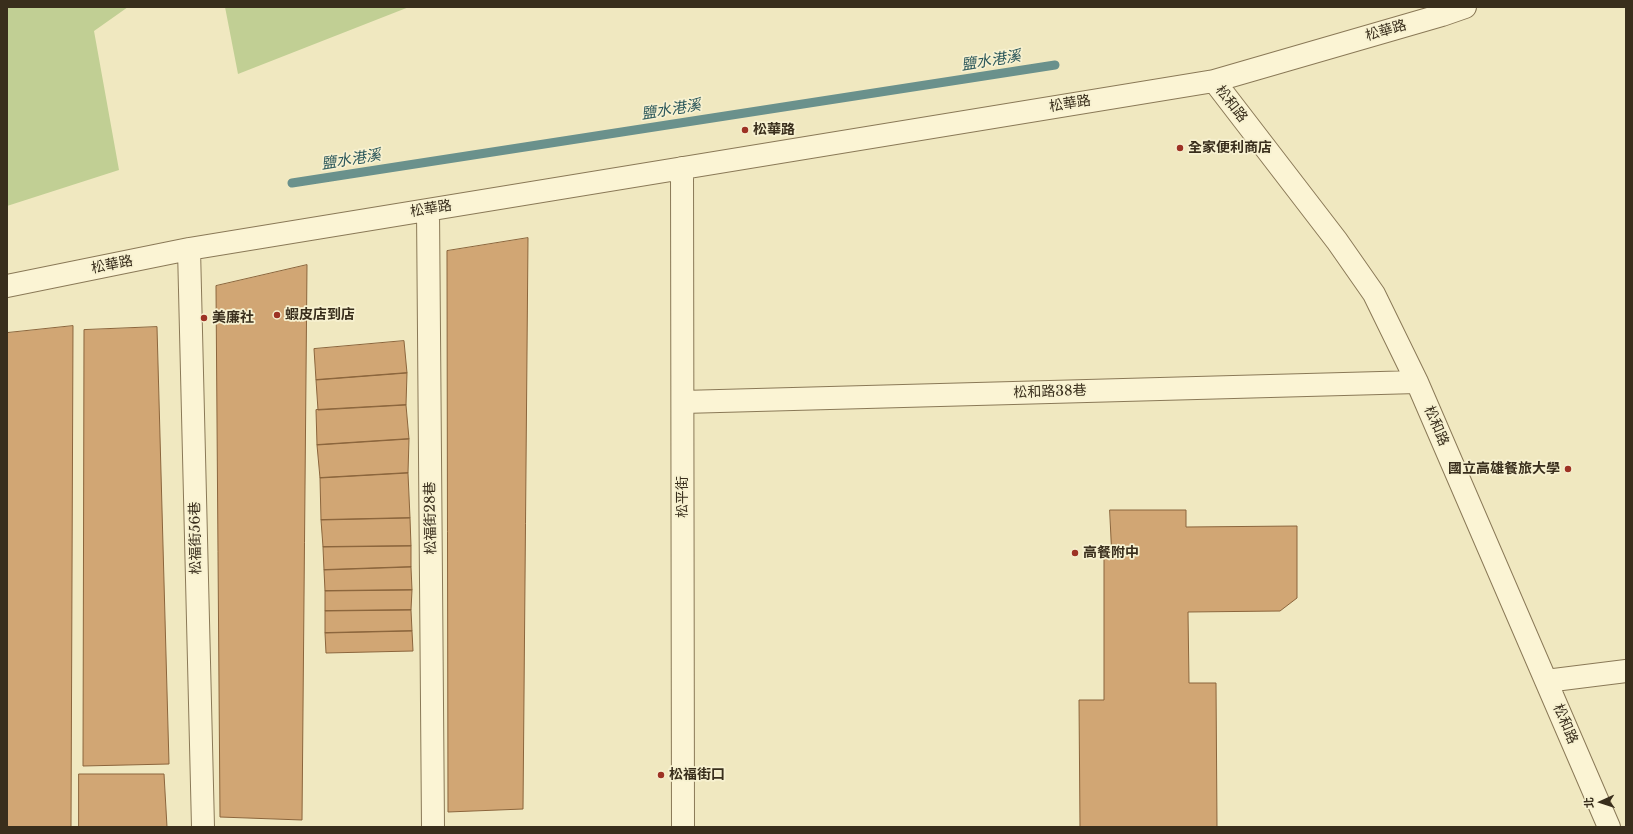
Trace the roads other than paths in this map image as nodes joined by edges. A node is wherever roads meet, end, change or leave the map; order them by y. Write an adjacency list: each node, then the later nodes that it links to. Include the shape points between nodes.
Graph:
1 (1465, 7): 2 (street, 松華路)
2 (1214, 81): 3 (street, 松華路); 7 (street, 松和路, via 1370,288)
3 (682, 168): 4 (street, 松華路); 8 (street, 松平街)
4 (428, 210): 5 (street, 松華路); 12 (street, 松福街28巷)
5 (189, 249): 6 (street, 松華路); 11 (street, 松福街56巷)
6 (7, 286)
7 (1417, 382): 8 (street, 松和路38巷); 10 (street, 松和路)
8 (683, 402): 13 (street, 松平街)
9 (1626, 672): 10 (street)
10 (1546, 681): 14 (street, 松和路)
11 (203, 827)
12 (434, 827)
13 (684, 827)
14 (1609, 827)

